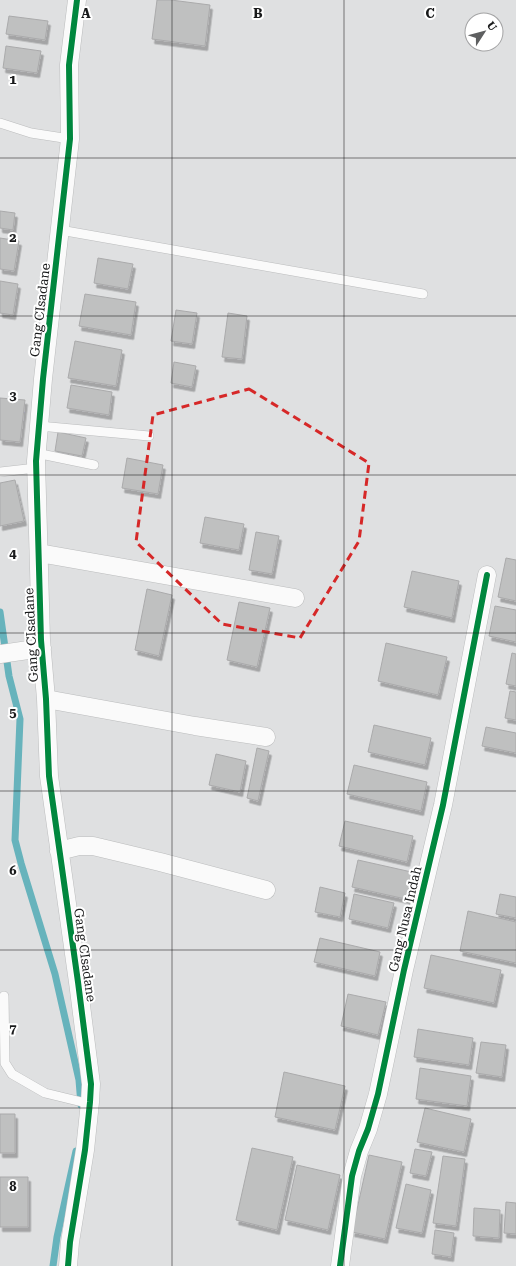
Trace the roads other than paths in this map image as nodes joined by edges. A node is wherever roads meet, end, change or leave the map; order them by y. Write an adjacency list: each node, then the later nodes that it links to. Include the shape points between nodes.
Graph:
1 (77, 0): 3 (street, Gang CIsadane, via 69,65)
2 (0, 123): 3 (lane, via 31,133)
3 (70, 139): 4 (street, Gang CIsadane)
4 (60, 230): 5 (lane); 6 (street, Gang CIsadane)
5 (423, 294)
6 (39, 426): 7 (lane); 8 (street, Gang CIsadane)
7 (149, 436)
8 (36, 461): 9 (lane); 10 (lane); 11 (street, Gang CIsadane)
9 (94, 465)
10 (0, 472)
11 (39, 553): 13 (street); 14 (street, Gang CIsadane)
12 (487, 575): 23 (street, Gang Nusa Indah, via 443,806 378,1094 352,1176)
13 (295, 598)
14 (42, 648): 15 (street); 16 (street, Gang CIsadane)
15 (8, 653)
16 (46, 699): 17 (street); 18 (street, Gang CIsadane, via 49,776)
17 (266, 737)
18 (59, 851): 19 (street, via 79,846 93,846); 21 (street, Gang CIsadane, via 87,1046 91,1084)
19 (266, 890)
20 (4, 996): 21 (lane, via 5,1063 12,1074 46,1093)
21 (86, 1102): 22 (street, Gang CIsadane, via 85,1150)
22 (68, 1266)
23 (340, 1266)

